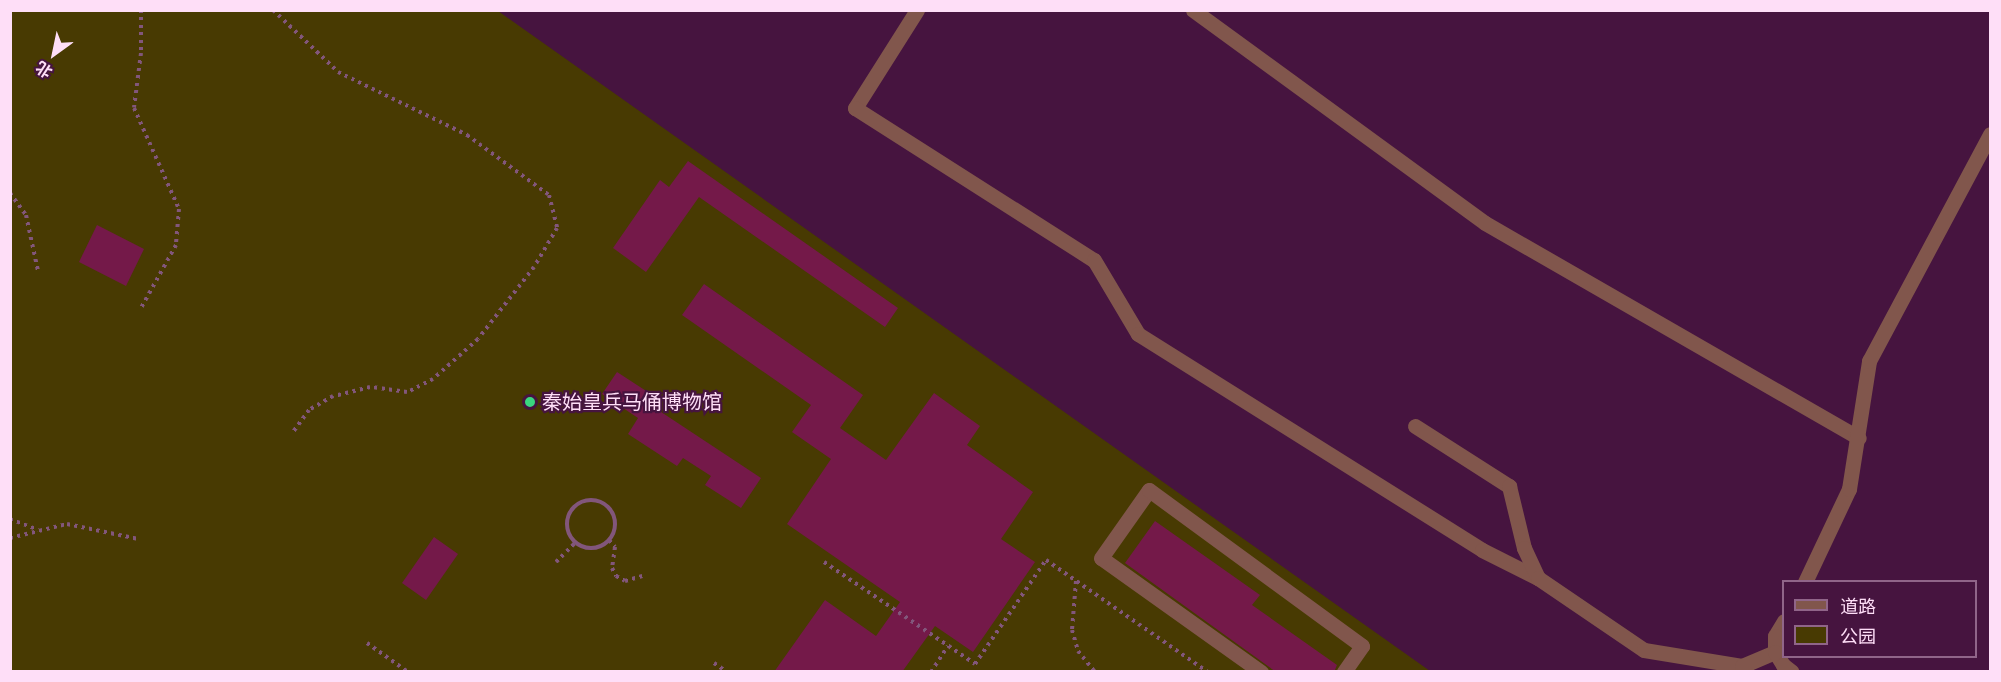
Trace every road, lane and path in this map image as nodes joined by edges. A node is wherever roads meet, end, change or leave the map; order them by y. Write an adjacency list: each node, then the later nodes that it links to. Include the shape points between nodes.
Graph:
1 (141, 10): 8 (path, via 141,53 134,108 179,209 176,245)
2 (273, 10): 10 (path, via 338,72 467,135 549,195 556,228 534,267 478,339 433,379 407,392 370,387 333,396 309,410)
3 (917, 10): 21 (street, via 855,108 1094,260 1138,334 1482,550)
4 (1193, 10): 11 (street, via 1485,223)
5 (1990, 134): 11 (street, via 1869,361)
6 (10, 193): 7 (path, via 26,215)
7 (38, 271)
8 (141, 308)
9 (1415, 426): 21 (street, via 1509,486 1524,548)
10 (294, 431)
11 (1859, 438): 23 (street, via 1849,489)
12 (10, 519): 13 (path)
13 (40, 530): 14 (path); 15 (path, via 67,524)
14 (10, 538)
15 (138, 539)
16 (609, 540): 17 (path, via 595,548); 17 (path, via 615,519 607,506 592,500 578,504 568,516 569,532); 20 (path, via 615,547 612,568 616,576 625,581)
17 (576, 542): 18 (path)
18 (556, 562)
19 (824, 562): 26 (path)
20 (642, 576)
21 (1538, 578): 27 (street, via 1644,650 1742,666)
22 (1076, 580): 26 (path, via 1046,560 975,663); 32 (path, via 1072,630 1078,651); 33 (path)
23 (1806, 580)
24 (1782, 624): 27 (street, via 1775,636)
25 (368, 643): 29 (path)
26 (948, 646): 31 (path)
27 (1775, 652): 36 (street)
28 (714, 663): 30 (path)
29 (408, 672)
30 (727, 672)
31 (931, 672)
32 (1095, 672)
33 (1208, 672)
34 (1261, 672): 35 (street, via 1101,558 1149,490 1362,646)
35 (1344, 672)
36 (1792, 672)

